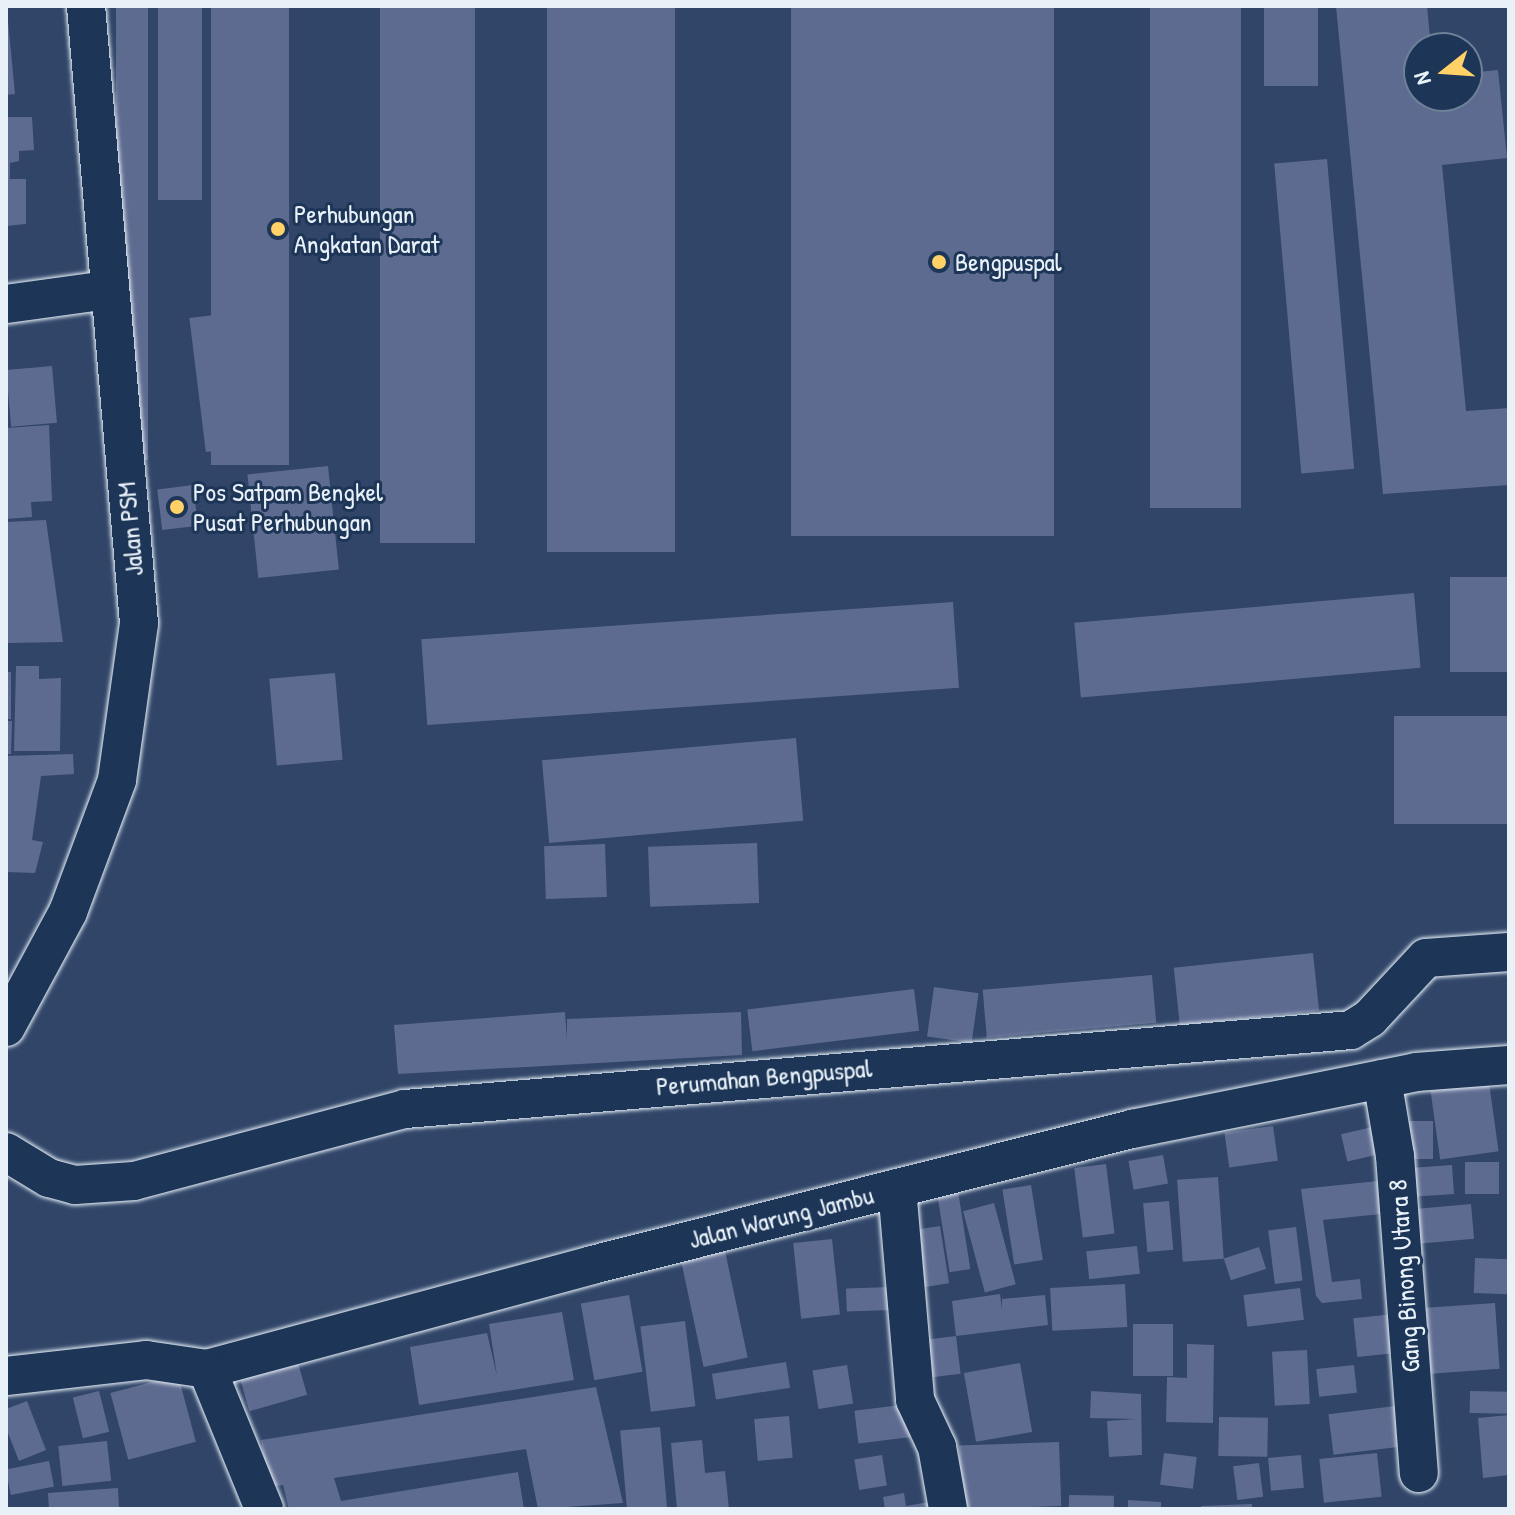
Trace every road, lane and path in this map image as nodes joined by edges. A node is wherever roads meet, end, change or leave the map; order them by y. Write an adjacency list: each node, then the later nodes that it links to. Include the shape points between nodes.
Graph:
1 (86, 6): 2 (street, Jalan PSM)
2 (108, 290): 3 (street); 5 (street, Jalan PSM, via 139,623 132,697 117,780 68,912)
3 (6, 304)
4 (1509, 952): 8 (street, Perumahan Bengpuspal, via 1426,958 1370,1018 1351,1030 405,1109 134,1181 75,1185 49,1178)
5 (6, 1027)
6 (1509, 1065): 7 (street, Jalan Warung Jambu)
7 (1382, 1079): 9 (street, Jalan Warung Jambu, via 1132,1129); 12 (street, Gang Binong Utara 8, via 1395,1156)
8 (6, 1152)
9 (897, 1188): 10 (street, Jalan Warung Jambu); 14 (street, via 915,1400 937,1447)
10 (207, 1369): 11 (street, via 146,1360); 13 (street)
11 (6, 1376)
12 (1419, 1473)
13 (264, 1509)
14 (948, 1509)

